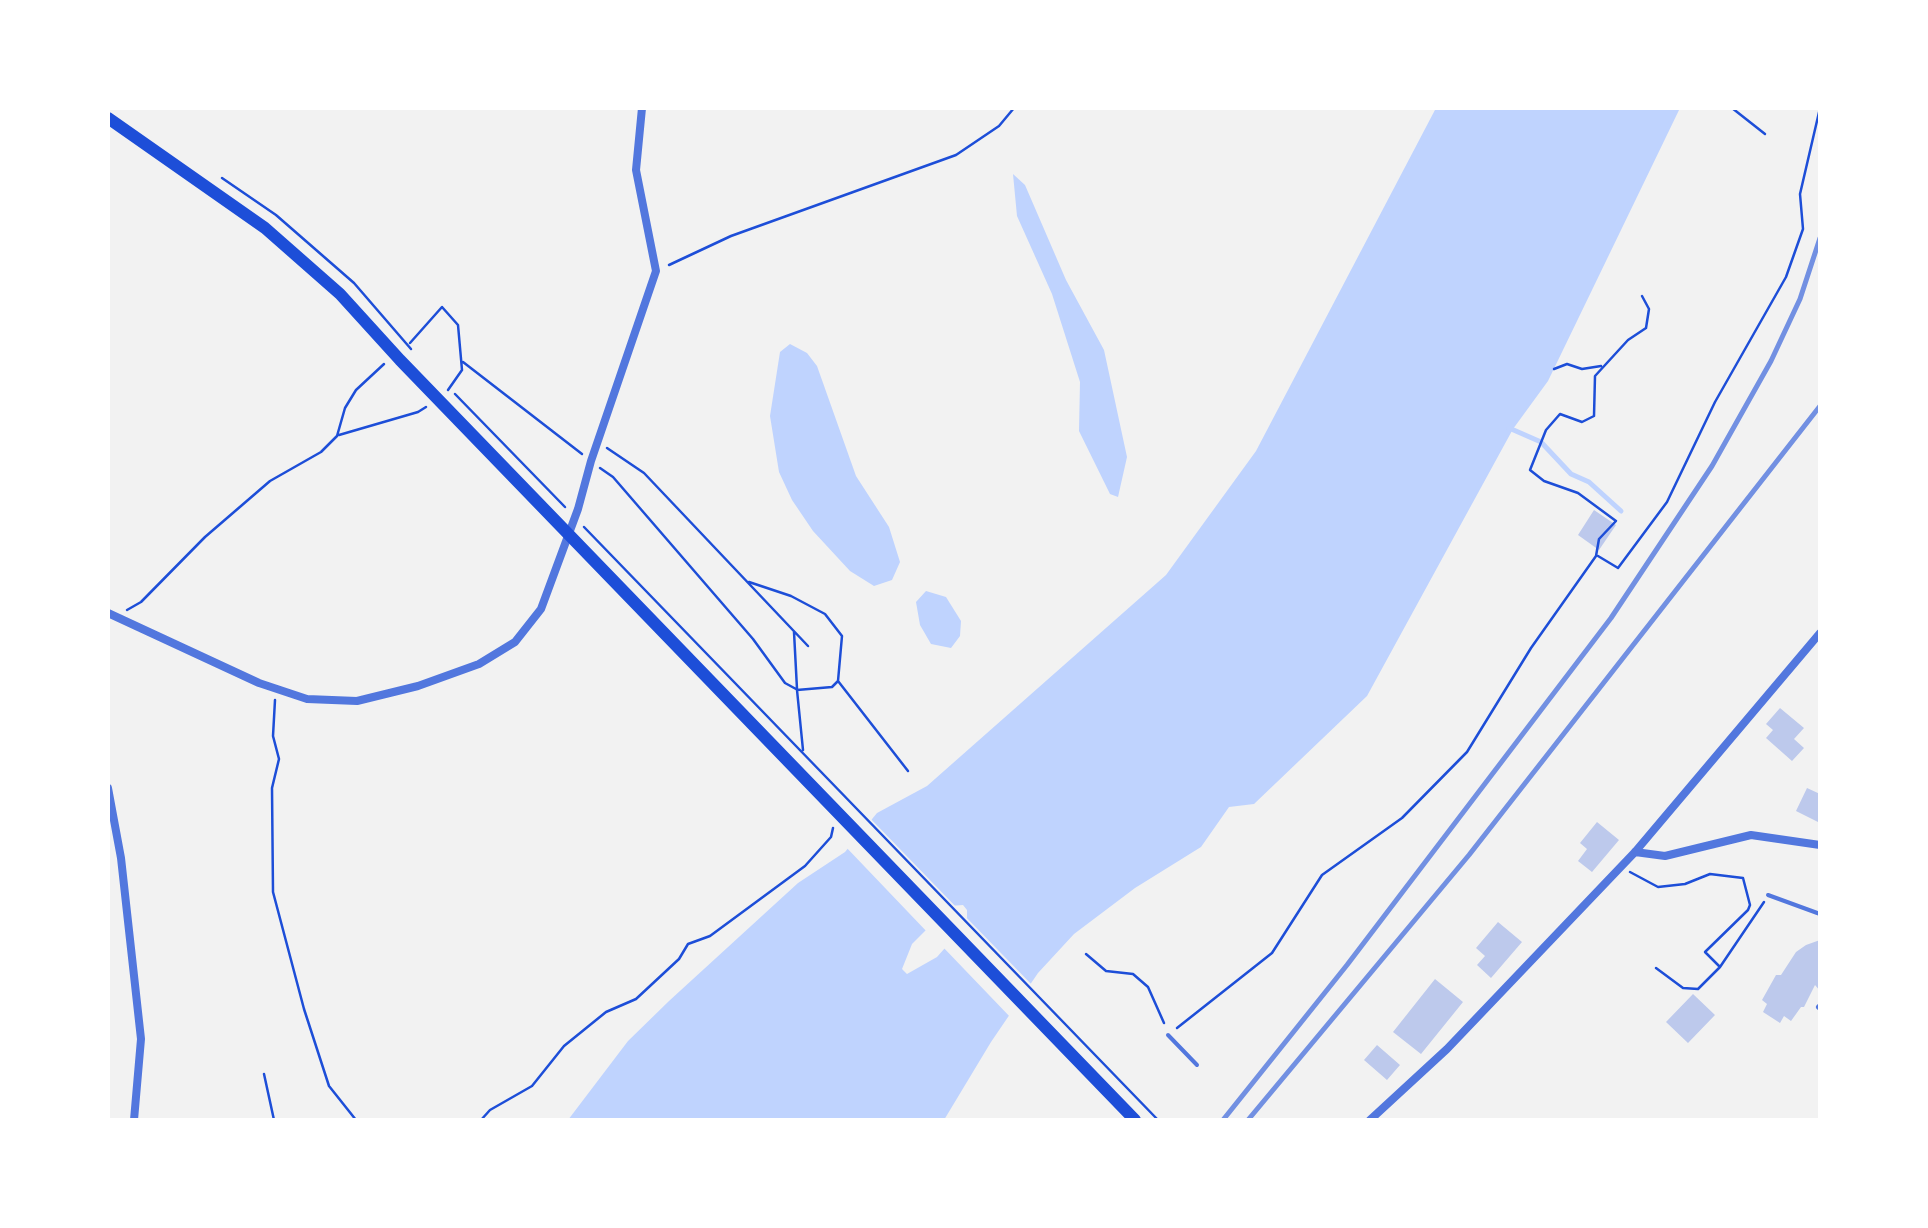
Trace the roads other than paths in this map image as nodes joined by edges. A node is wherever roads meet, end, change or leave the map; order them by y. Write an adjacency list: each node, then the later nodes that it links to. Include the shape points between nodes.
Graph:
1 (642, 108): 3 (street, via 636,170 656,271 541,609 515,642 479,664 418,686 356,701 307,699)
2 (108, 118): 13 (main road, via 266,228 340,294)
3 (112, 614)
4 (1820, 633): 7 (street)
5 (108, 788): 12 (street, via 142,1039)
6 (1820, 845): 7 (street, via 1752,834 1665,856)
7 (1635, 852): 14 (street)
8 (1768, 895): 9 (lane)
9 (1820, 914)
10 (1168, 1035): 11 (lane)
11 (1197, 1065)
12 (134, 1120)
13 (1135, 1120)
14 (1370, 1120)

